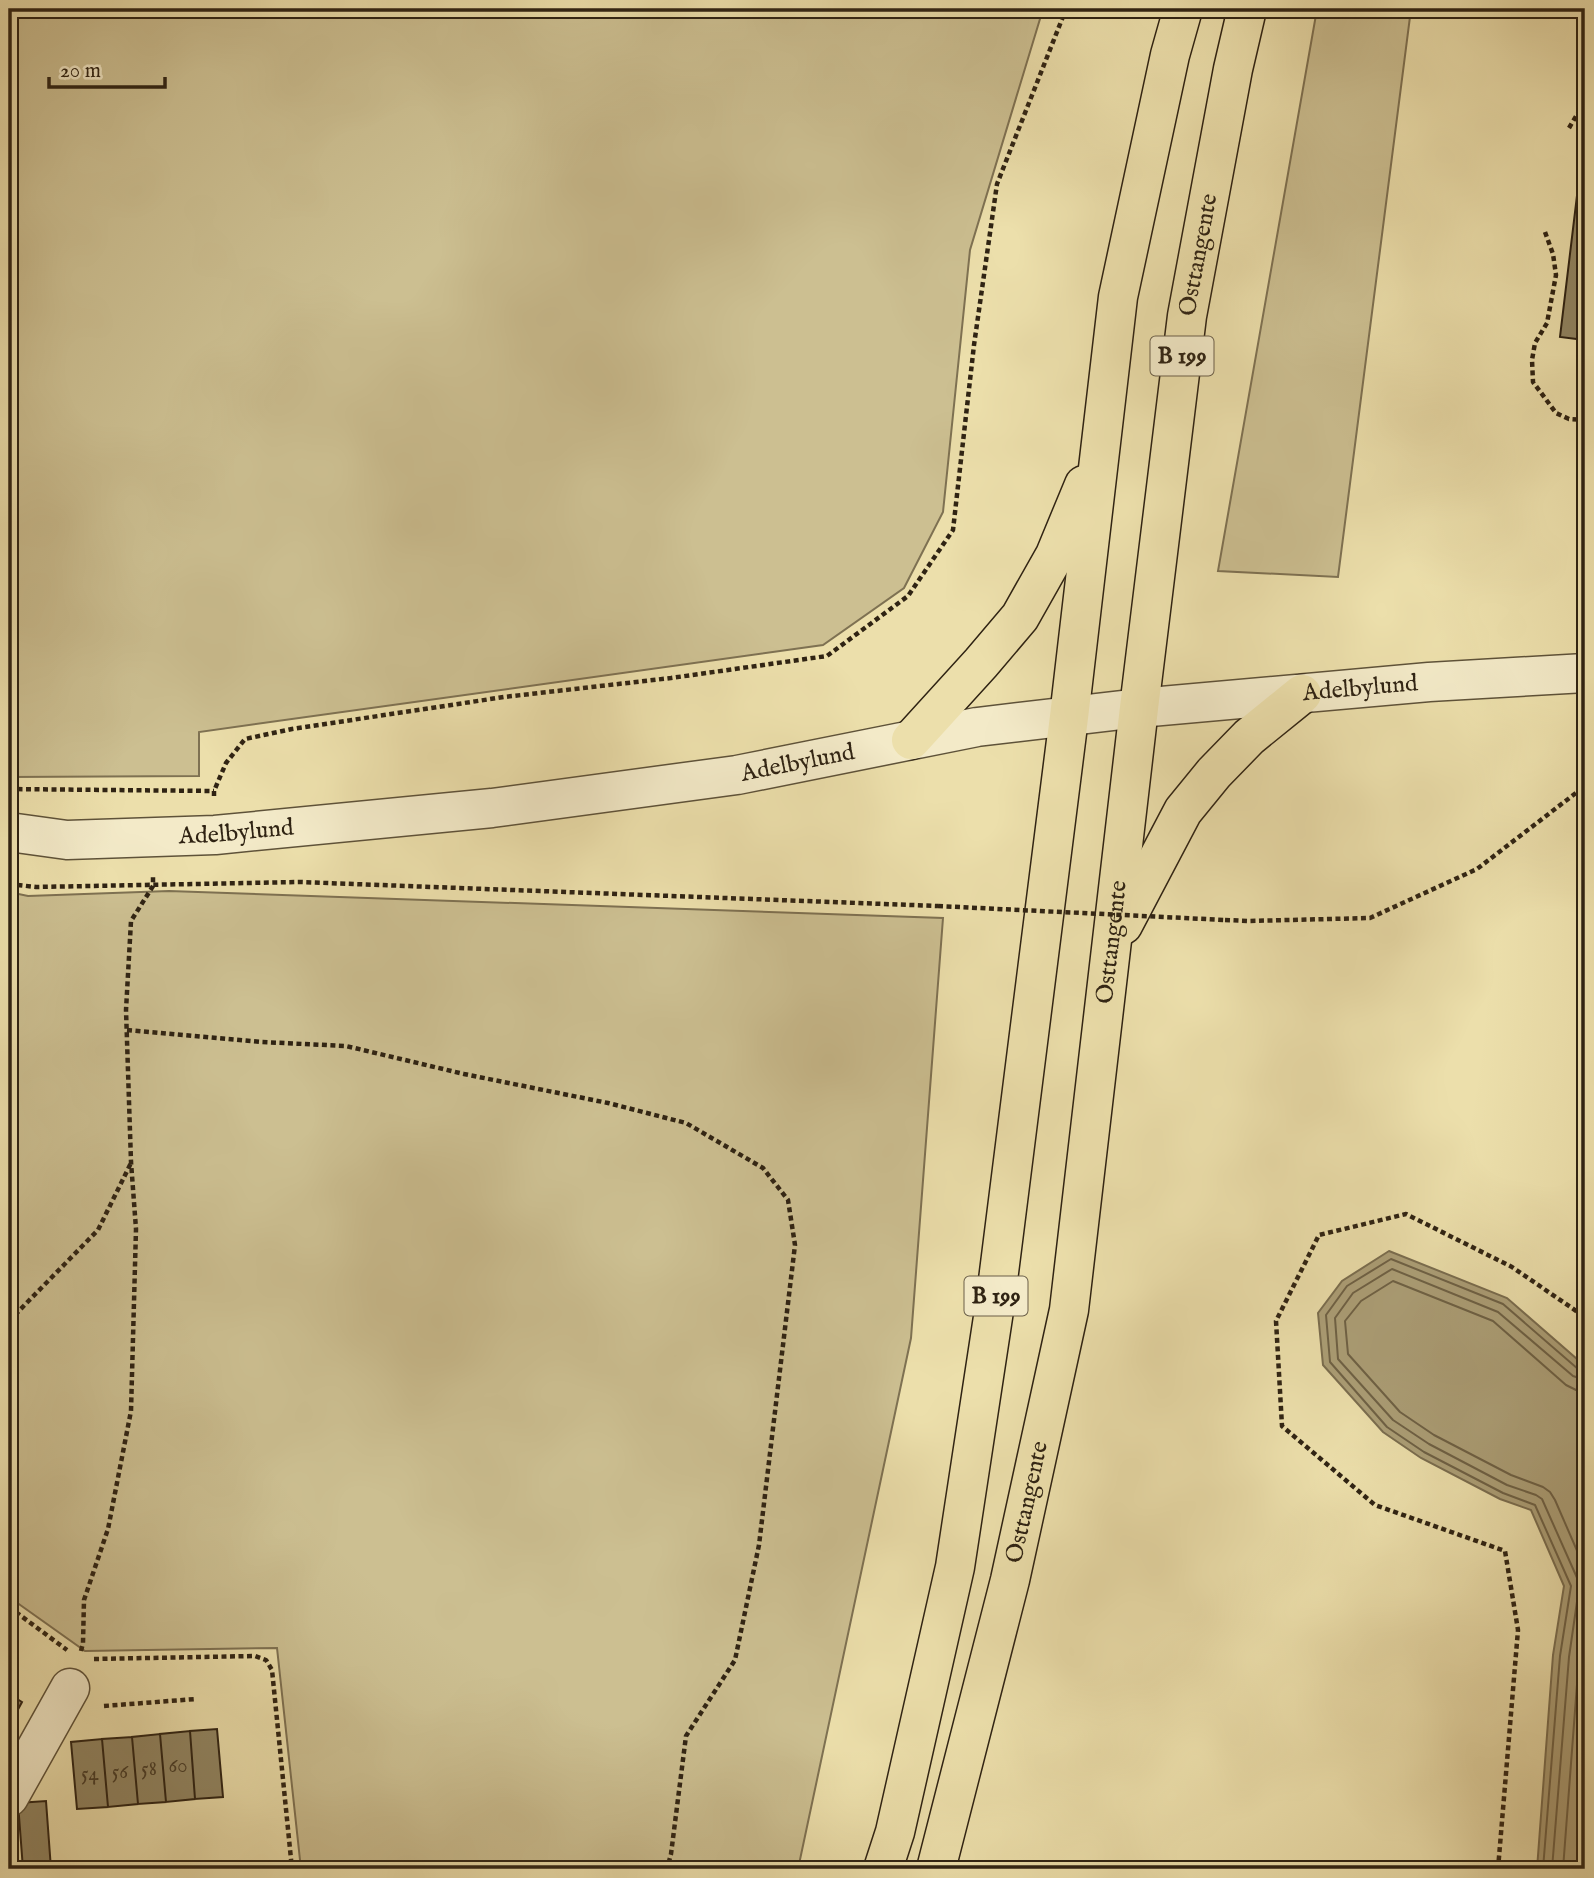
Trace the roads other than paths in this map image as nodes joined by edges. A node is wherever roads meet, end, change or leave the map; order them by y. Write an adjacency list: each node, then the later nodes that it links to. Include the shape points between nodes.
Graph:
1 (1184, 9): 3 (main road, B 199, via 1118,297)
2 (1247, 9): 6 (main road, Osttangente / B 199, via 1187,316)
3 (1101, 445): 7 (main road, B 199); 8 (main road, via 1055,555 1020,617)
4 (1585, 673): 5 (street, Adelbylund)
5 (1302, 694): 6 (street, Adelbylund); 10 (main road, via 1249,737 1183,811)
6 (1139, 708): 7 (street, Adelbylund); 10 (main road, Osttangente / B 199)
7 (1069, 717): 8 (street, Adelbylund); 13 (main road, B 199, via 995,1304 955,1567)
8 (911, 740): 9 (street, Adelbylund, via 723,777 492,808 215,835 67,840)
9 (9, 832)
10 (1111, 949): 14 (main road, Osttangente / B 199, via 1069,1310 1010,1580)
11 (69, 1686): 12 (street)
12 (9, 1797)
13 (883, 1869)
14 (936, 1869)

